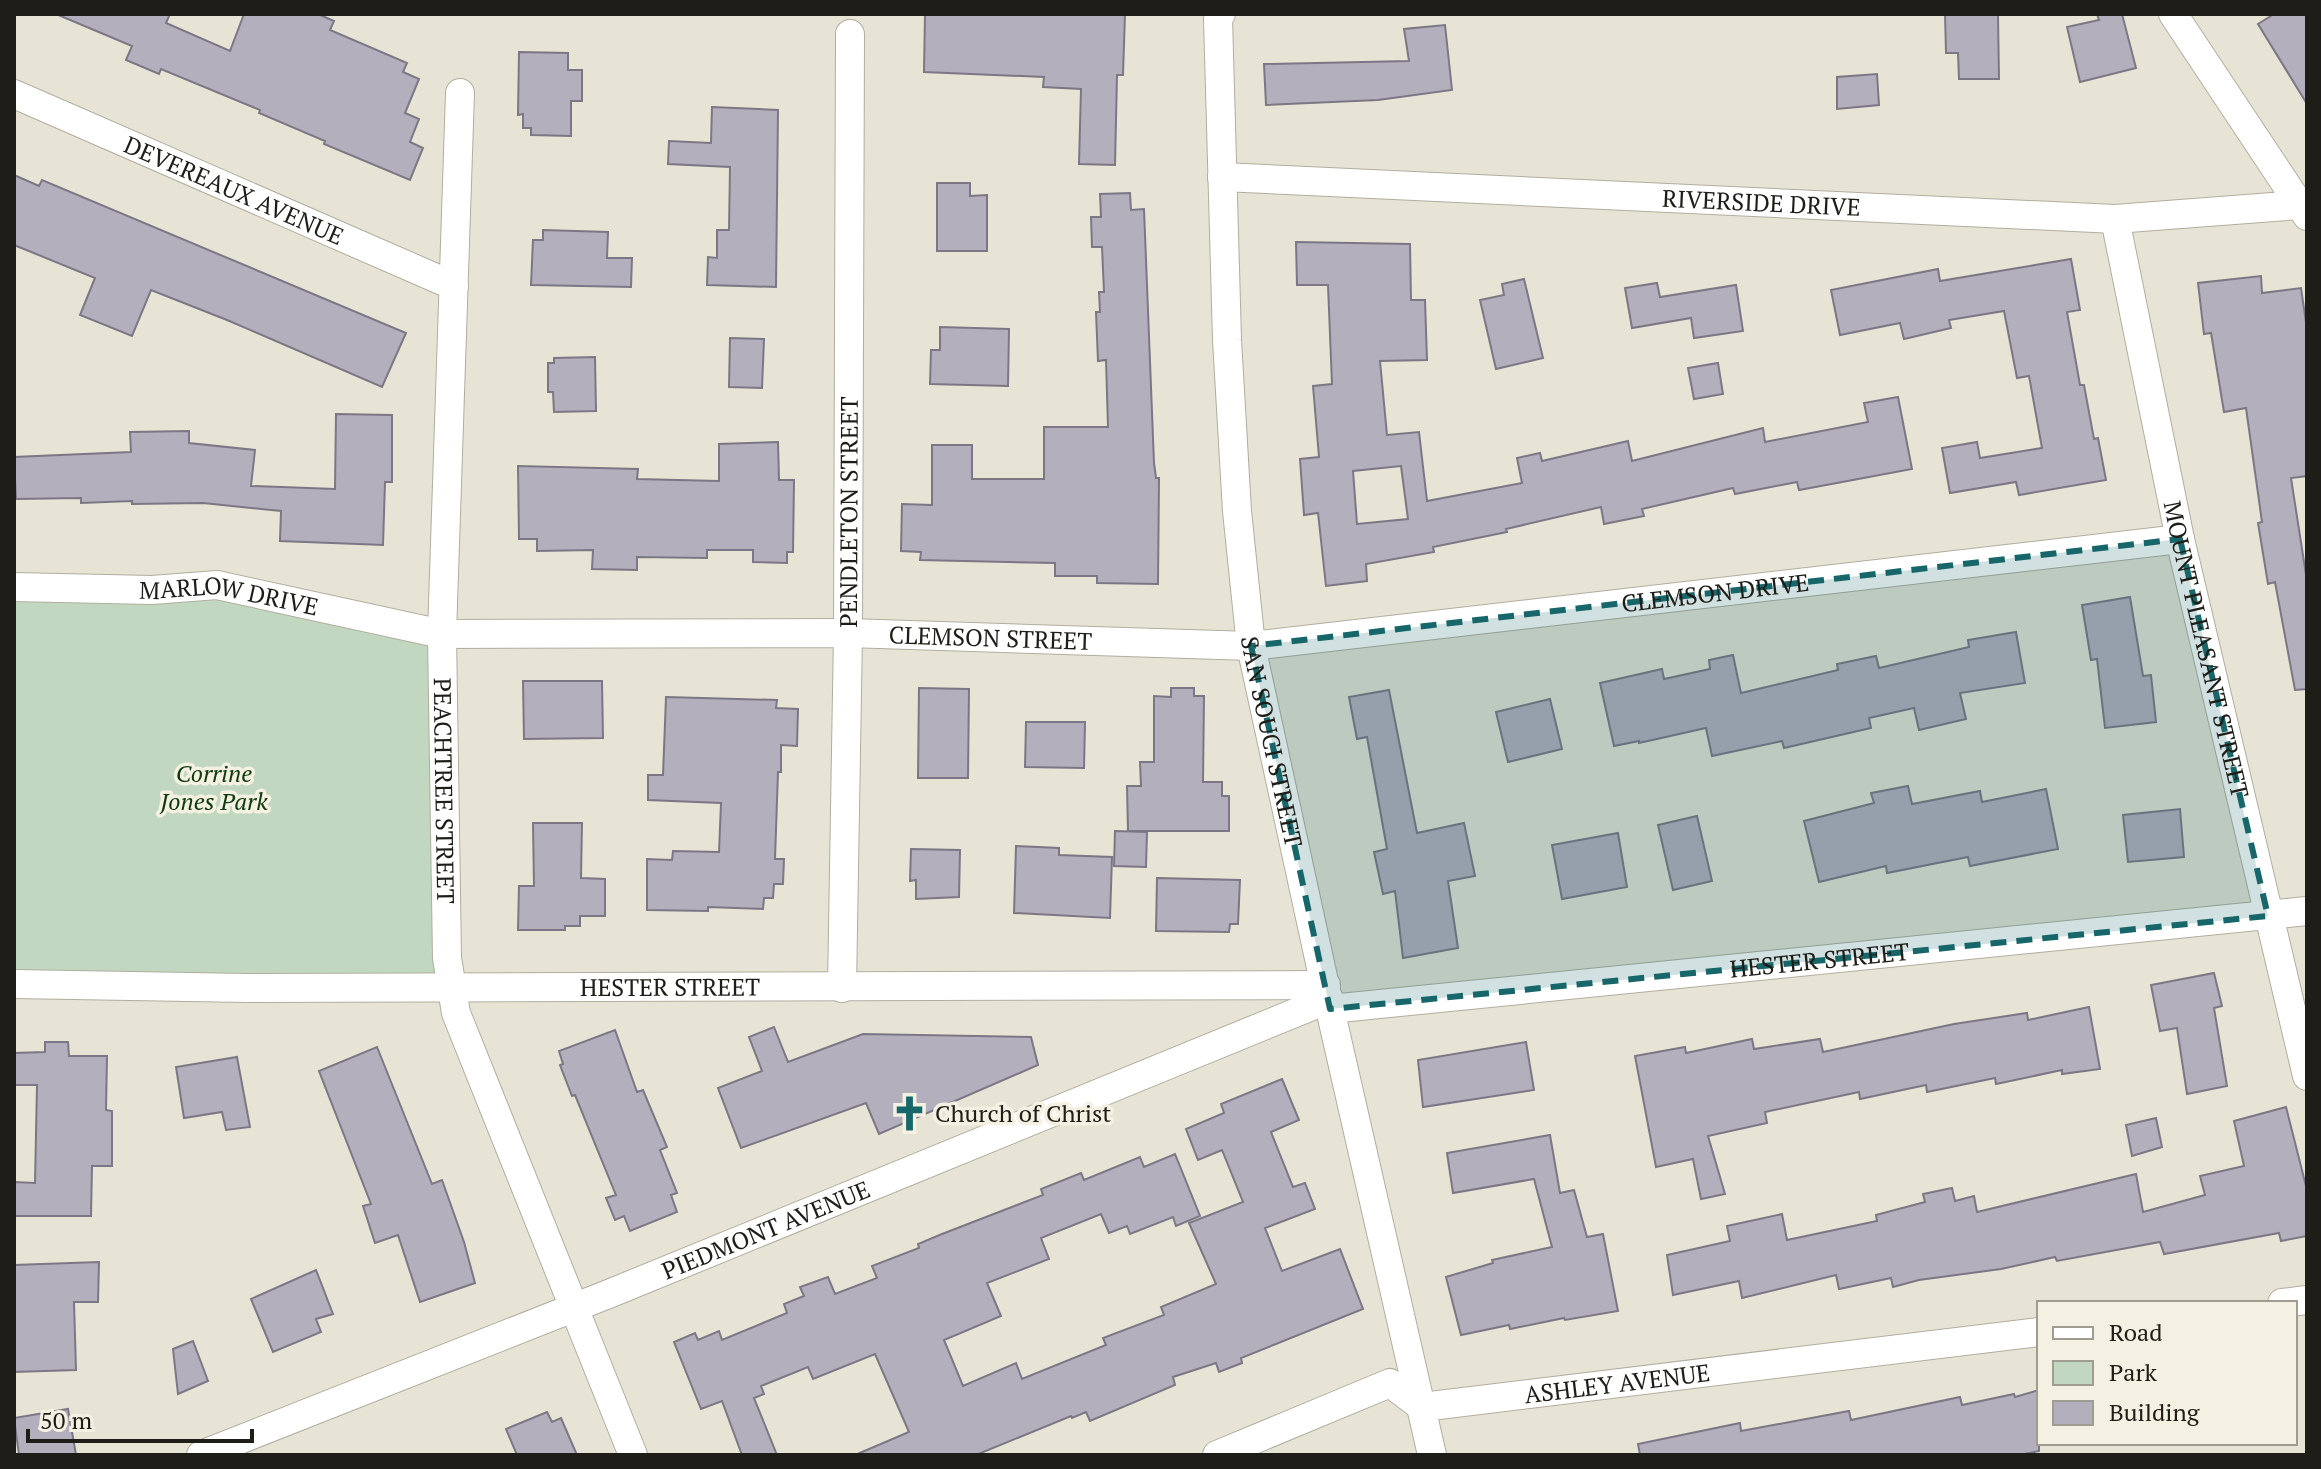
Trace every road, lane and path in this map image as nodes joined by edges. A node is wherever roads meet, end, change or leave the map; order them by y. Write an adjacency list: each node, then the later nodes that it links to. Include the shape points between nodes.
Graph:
1 (1221, 14): 6 (street, SAN SOUCI STREET)
2 (2173, 14): 7 (street)
3 (850, 34): 12 (street, PENDLETON STREET)
4 (460, 93): 9 (street, PEACHTREE STREET)
5 (14, 94): 9 (street, DEVEREAUX AVENUE)
6 (1222, 177): 8 (street, RIVERSIDE DRIVE); 14 (street, SAN SOUCI STREET, via 1236,495)
7 (2303, 211): 8 (street, RIVERSIDE DRIVE)
8 (2115, 219): 10 (street, MOUNT PLEASANT STREET)
9 (454, 286): 13 (street, PEACHTREE STREET)
10 (2180, 539): 14 (street, CLEMSON DRIVE); 16 (street, MOUNT PLEASANT STREET)
11 (14, 587): 13 (street, MARLOW DRIVE, via 152,590 217,585)
12 (848, 633): 13 (street, CLEMSON STREET); 14 (street, CLEMSON STREET); 19 (street, PENDLETON STREET)
13 (442, 634): 18 (street, PEACHTREE STREET, via 447,958)
14 (1251, 646): 20 (street, SAN SOUCI STREET)
15 (2307, 911): 16 (street, HESTER STREET)
16 (2268, 916): 20 (street, HESTER STREET); 21 (street, MOUNT PLEASANT STREET)
17 (14, 984): 18 (street, HESTER STREET)
18 (452, 986): 19 (street, HESTER STREET); 22 (street, PEACHTREE STREET, via 456,1013)
19 (842, 988): 20 (street, HESTER STREET)
20 (1328, 998): 22 (street, PIEDMONT AVENUE); 24 (street, SAN SOUCI STREET)
21 (2307, 1076)
22 (574, 1307): 25 (street, PIEDMONT AVENUE); 26 (street, PEACHTREE STREET)
23 (2037, 1332): 24 (street, ASHLEY AVENUE)
24 (1422, 1407): 27 (street, via 1390,1383); 28 (street, SAN SOUCI STREET)
25 (201, 1455)
26 (633, 1455)
27 (1217, 1455)
28 (1432, 1455)

